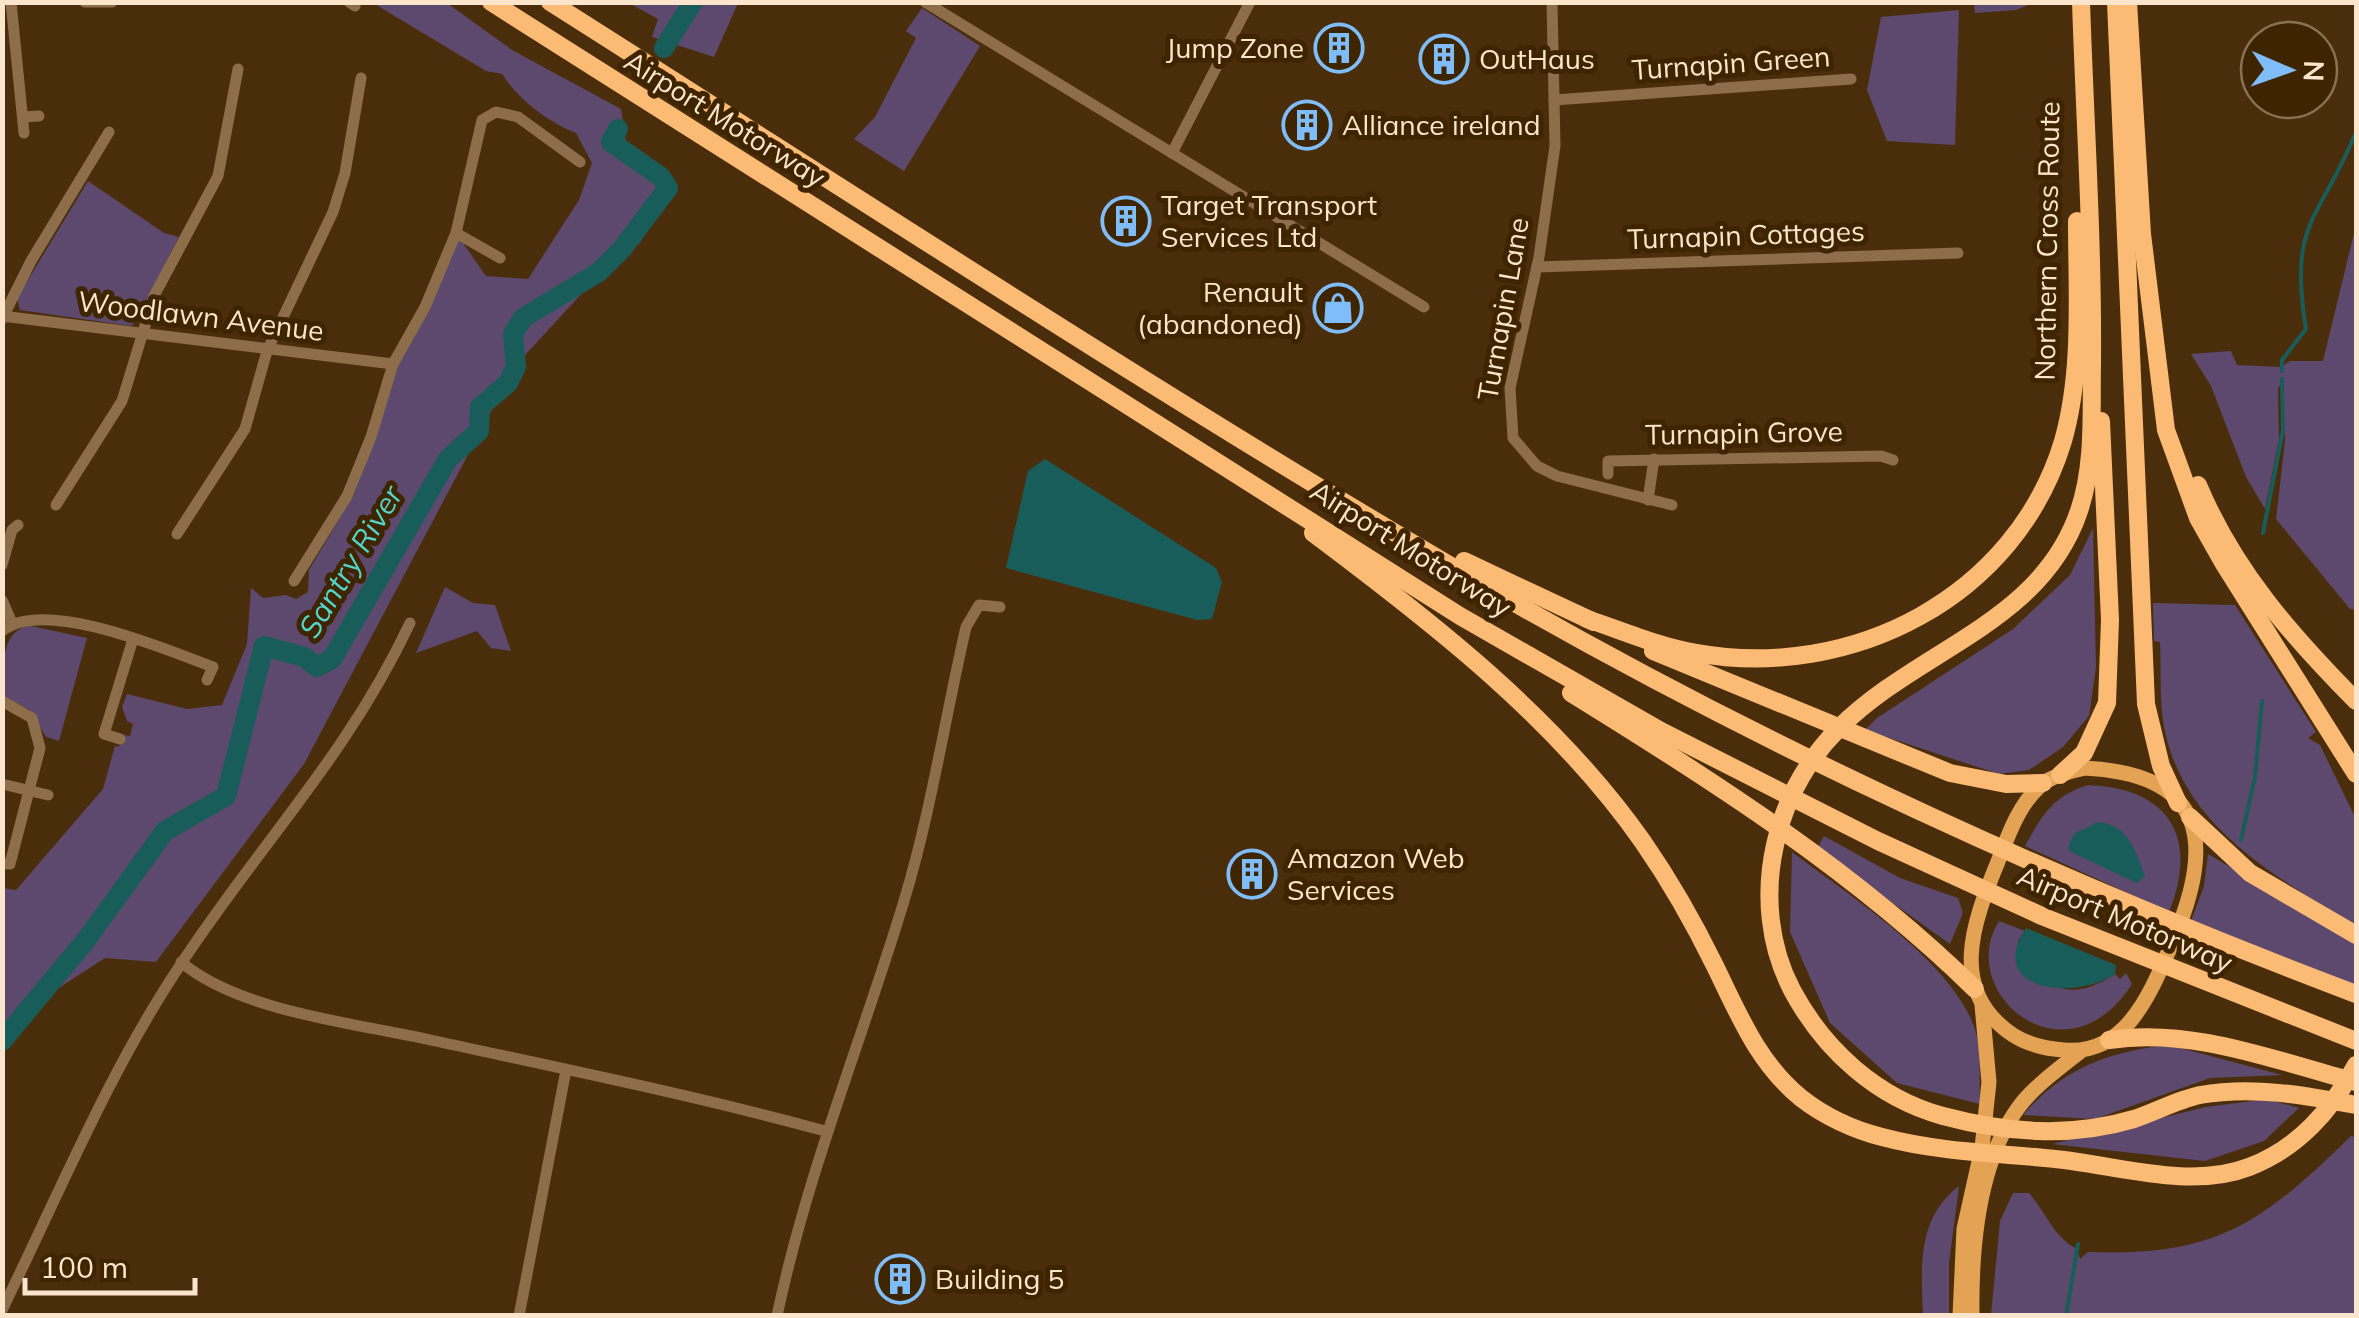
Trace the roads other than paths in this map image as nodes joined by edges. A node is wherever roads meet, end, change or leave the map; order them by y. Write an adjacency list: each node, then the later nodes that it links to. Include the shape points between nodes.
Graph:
1 (12, 2): 17 (street)
2 (85, 2): 3 (street)
3 (112, 2)
4 (491, 2): 37 (highway, Airport Motorway)
5 (550, 2): 36 (highway, Airport Motorway)
6 (925, 2): 20 (street)
7 (1250, 2): 20 (street)
8 (1549, 2): 15 (street, Turnapin Lane)
9 (2079, 2): 27 (highway); 48 (highway, Northern Cross Route, via 2073,384 2050,474 2033,511 2000,553 1968,584 1904,627 1812,655 1693,653)
10 (2116, 2): 61 (highway, via 2146,704 2162,766)
11 (2128, 2): 31 (highway)
12 (238, 69): 29 (street, via 218,176 154,296)
13 (361, 78): 30 (street, via 333,212)
14 (1852, 79): 15 (street, Turnapin Green)
15 (1554, 100): 25 (street, Turnapin Lane, via 1555,146)
16 (39, 116): 17 (street)
17 (24, 117): 19 (street)
18 (109, 132): 28 (street)
19 (24, 133)
20 (1172, 153): 26 (street)
21 (580, 162): 22 (street, via 518,117 496,112 482,120)
22 (456, 233): 24 (street); 32 (street, via 426,308)
23 (1958, 252): 25 (street, Turnapin Cottages)
24 (500, 258)
25 (1537, 267): 38 (street, Turnapin Lane, via 1510,388 1513,438 1557,476)
26 (1424, 307)
27 (2092, 315): 57 (highway, via 2109,675 2100,726 2084,753); 73 (highway, via 2091,435 2078,514 2037,579 1955,645 1880,690 1843,722 1803,772 1779,828 1769,886 1778,955 1802,1009 1849,1066 1938,1114 2064,1133 2199,1096 2288,1092)
28 (3, 317): 29 (street, Woodlawn Avenue)
29 (144, 334): 30 (street, Woodlawn Avenue); 40 (street, via 122,401)
30 (267, 351): 32 (street, Woodlawn Avenue); 42 (street, via 245,429)
31 (2157, 361): 54 (highway, via 2184,450 2244,576); 56 (highway, via 2166,430 2198,518)
32 (393, 364): 44 (street, via 347,496)
33 (1654, 459): 34 (street, Turnapin Grove); 35 (street, Turnapin Grove, via 1608,461); 38 (street)
34 (1893, 460)
35 (1608, 474)
36 (1304, 476): 48 (highway); 65 (highway, Airport Motorway, via 1525,608 1866,785 2150,912)
37 (1242, 480): 47 (highway, Airport Motorway); 70 (highway, via 1441,630 1614,805 1671,885 1746,1032 1787,1085 1820,1112 1930,1147 2224,1174 2277,1154 2324,1116)
38 (1648, 500): 39 (street, Turnapin Lane)
39 (1672, 505)
40 (56, 506)
41 (18, 525): 43 (street)
42 (177, 534)
43 (2, 564)
44 (294, 581)
45 (2, 600): 50 (street)
46 (1000, 607): 74 (street, via 979,605 966,627 905,898)
47 (1460, 616): 66 (highway, via 1746,806 1908,927); 68 (highway, Airport Motorway, via 1660,731 1878,841 2044,918)
48 (1587, 619): 57 (highway, via 1950,773 2006,784)
49 (410, 623): 64 (street, via 341,748)
50 (7, 627): 51 (street, via 48,619)
51 (133, 639): 52 (street, via 213,667); 55 (street, via 104,734)
52 (207, 680)
53 (2, 701): 59 (street, via 32,718 38,732)
54 (2356, 701)
55 (120, 738)
56 (2356, 774)
57 (2052, 779): 61 (main road, via 2084,768 2124,772 2161,788); 66 (main road, via 2015,819 1982,904 1969,945)
58 (2, 784): 59 (street)
59 (29, 790): 60 (street); 62 (street, via 10,864)
60 (48, 795)
61 (2184, 810): 63 (highway, via 2250,873); 67 (main road, via 2199,847 2192,895 2148,999)
62 (2, 864)
63 (2356, 934)
64 (181, 962): 71 (street, via 260,1001); 75 (street, via 120,1068)
65 (2356, 994)
66 (1978, 997): 69 (main road, via 2014,1035); 78 (main road, via 1990,1082 1964,1229)
67 (2109, 1040): 69 (main road); 72 (highway, via 2146,1036 2208,1043)
68 (2356, 1040)
69 (2081, 1052): 79 (main road, via 2019,1107 1997,1146 1971,1268)
70 (2356, 1066)
71 (566, 1070): 74 (street); 76 (street)
72 (2356, 1082)
73 (2356, 1106)
74 (825, 1132): 77 (street)
75 (2, 1310)
76 (519, 1316)
77 (778, 1316)
78 (1960, 1316)
79 (1972, 1316)

